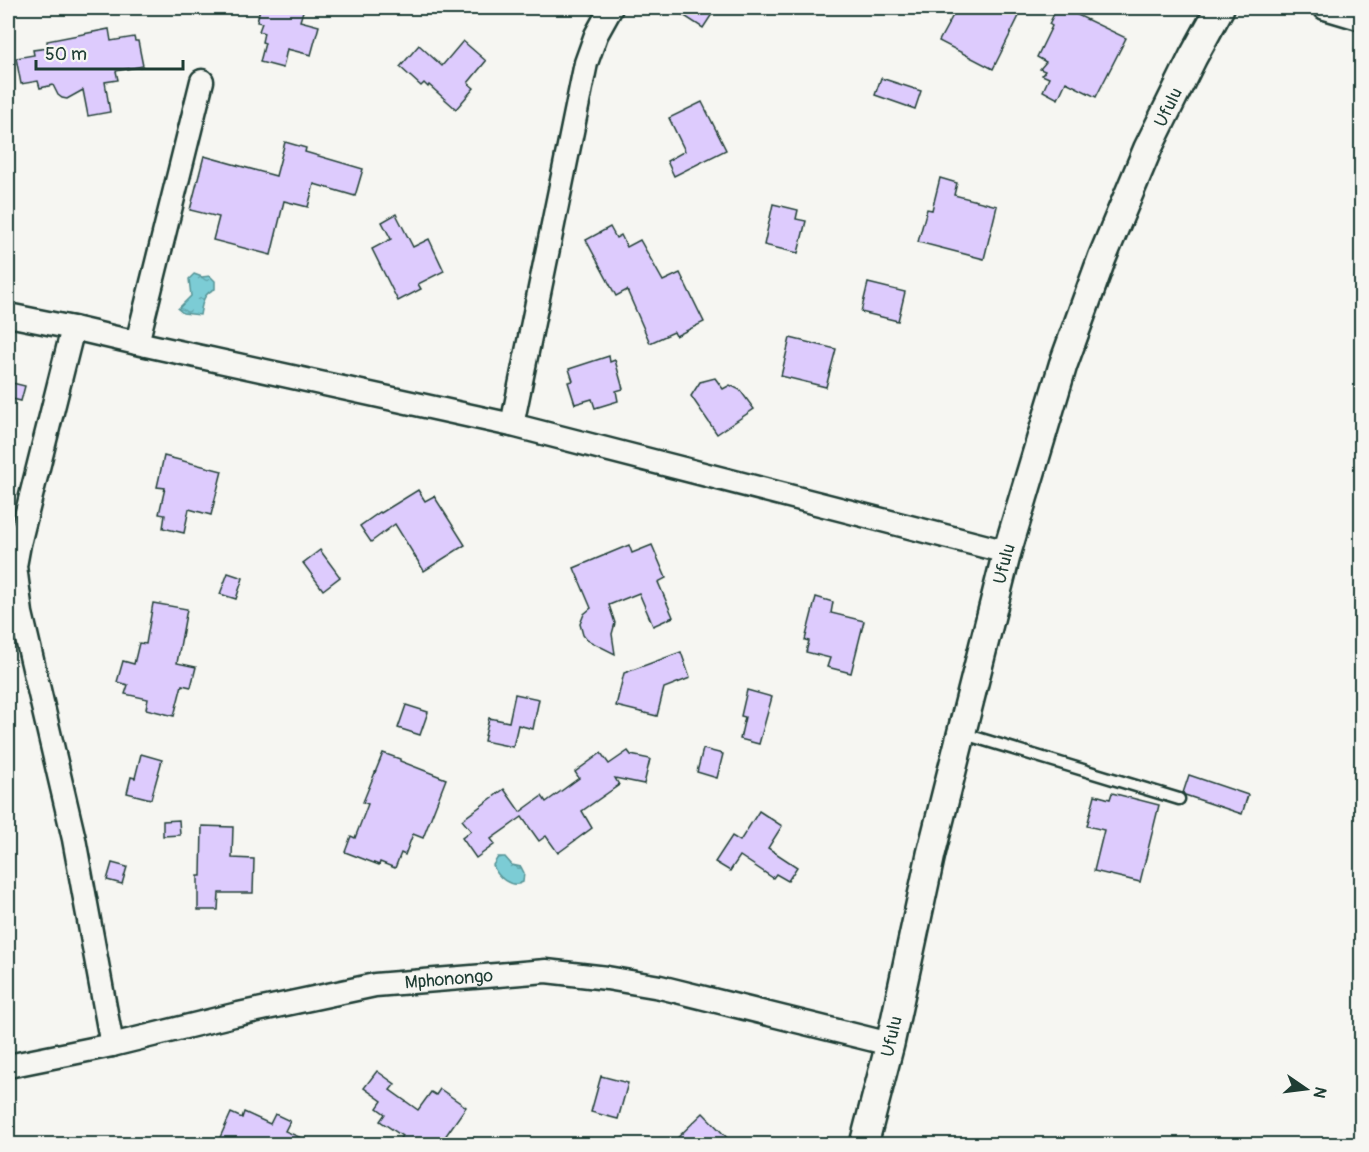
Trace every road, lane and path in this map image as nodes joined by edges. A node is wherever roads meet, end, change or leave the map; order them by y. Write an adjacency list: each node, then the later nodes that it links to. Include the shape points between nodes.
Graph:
1 (611, 8): 9 (street, via 586,63)
2 (1220, 8): 10 (street, Ufulu, via 1148,148 1102,258 1063,365)
3 (1325, 8): 4 (street)
4 (1362, 19)
5 (202, 81): 8 (street)
6 (8, 315): 7 (street)
7 (73, 328): 8 (street); 14 (street, via 15,566 21,613 74,839)
8 (137, 343): 9 (street)
9 (512, 425): 10 (street)
10 (1007, 552): 11 (street, Ufulu)
11 (961, 733): 12 (lane); 13 (street, Ufulu)
12 (1179, 799)
13 (890, 1044): 14 (street, Mphonongo, via 660,987 546,971 375,985); 16 (street, Ufulu)
14 (112, 1045): 15 (street, Mphonongo)
15 (8, 1066)
16 (864, 1144)

